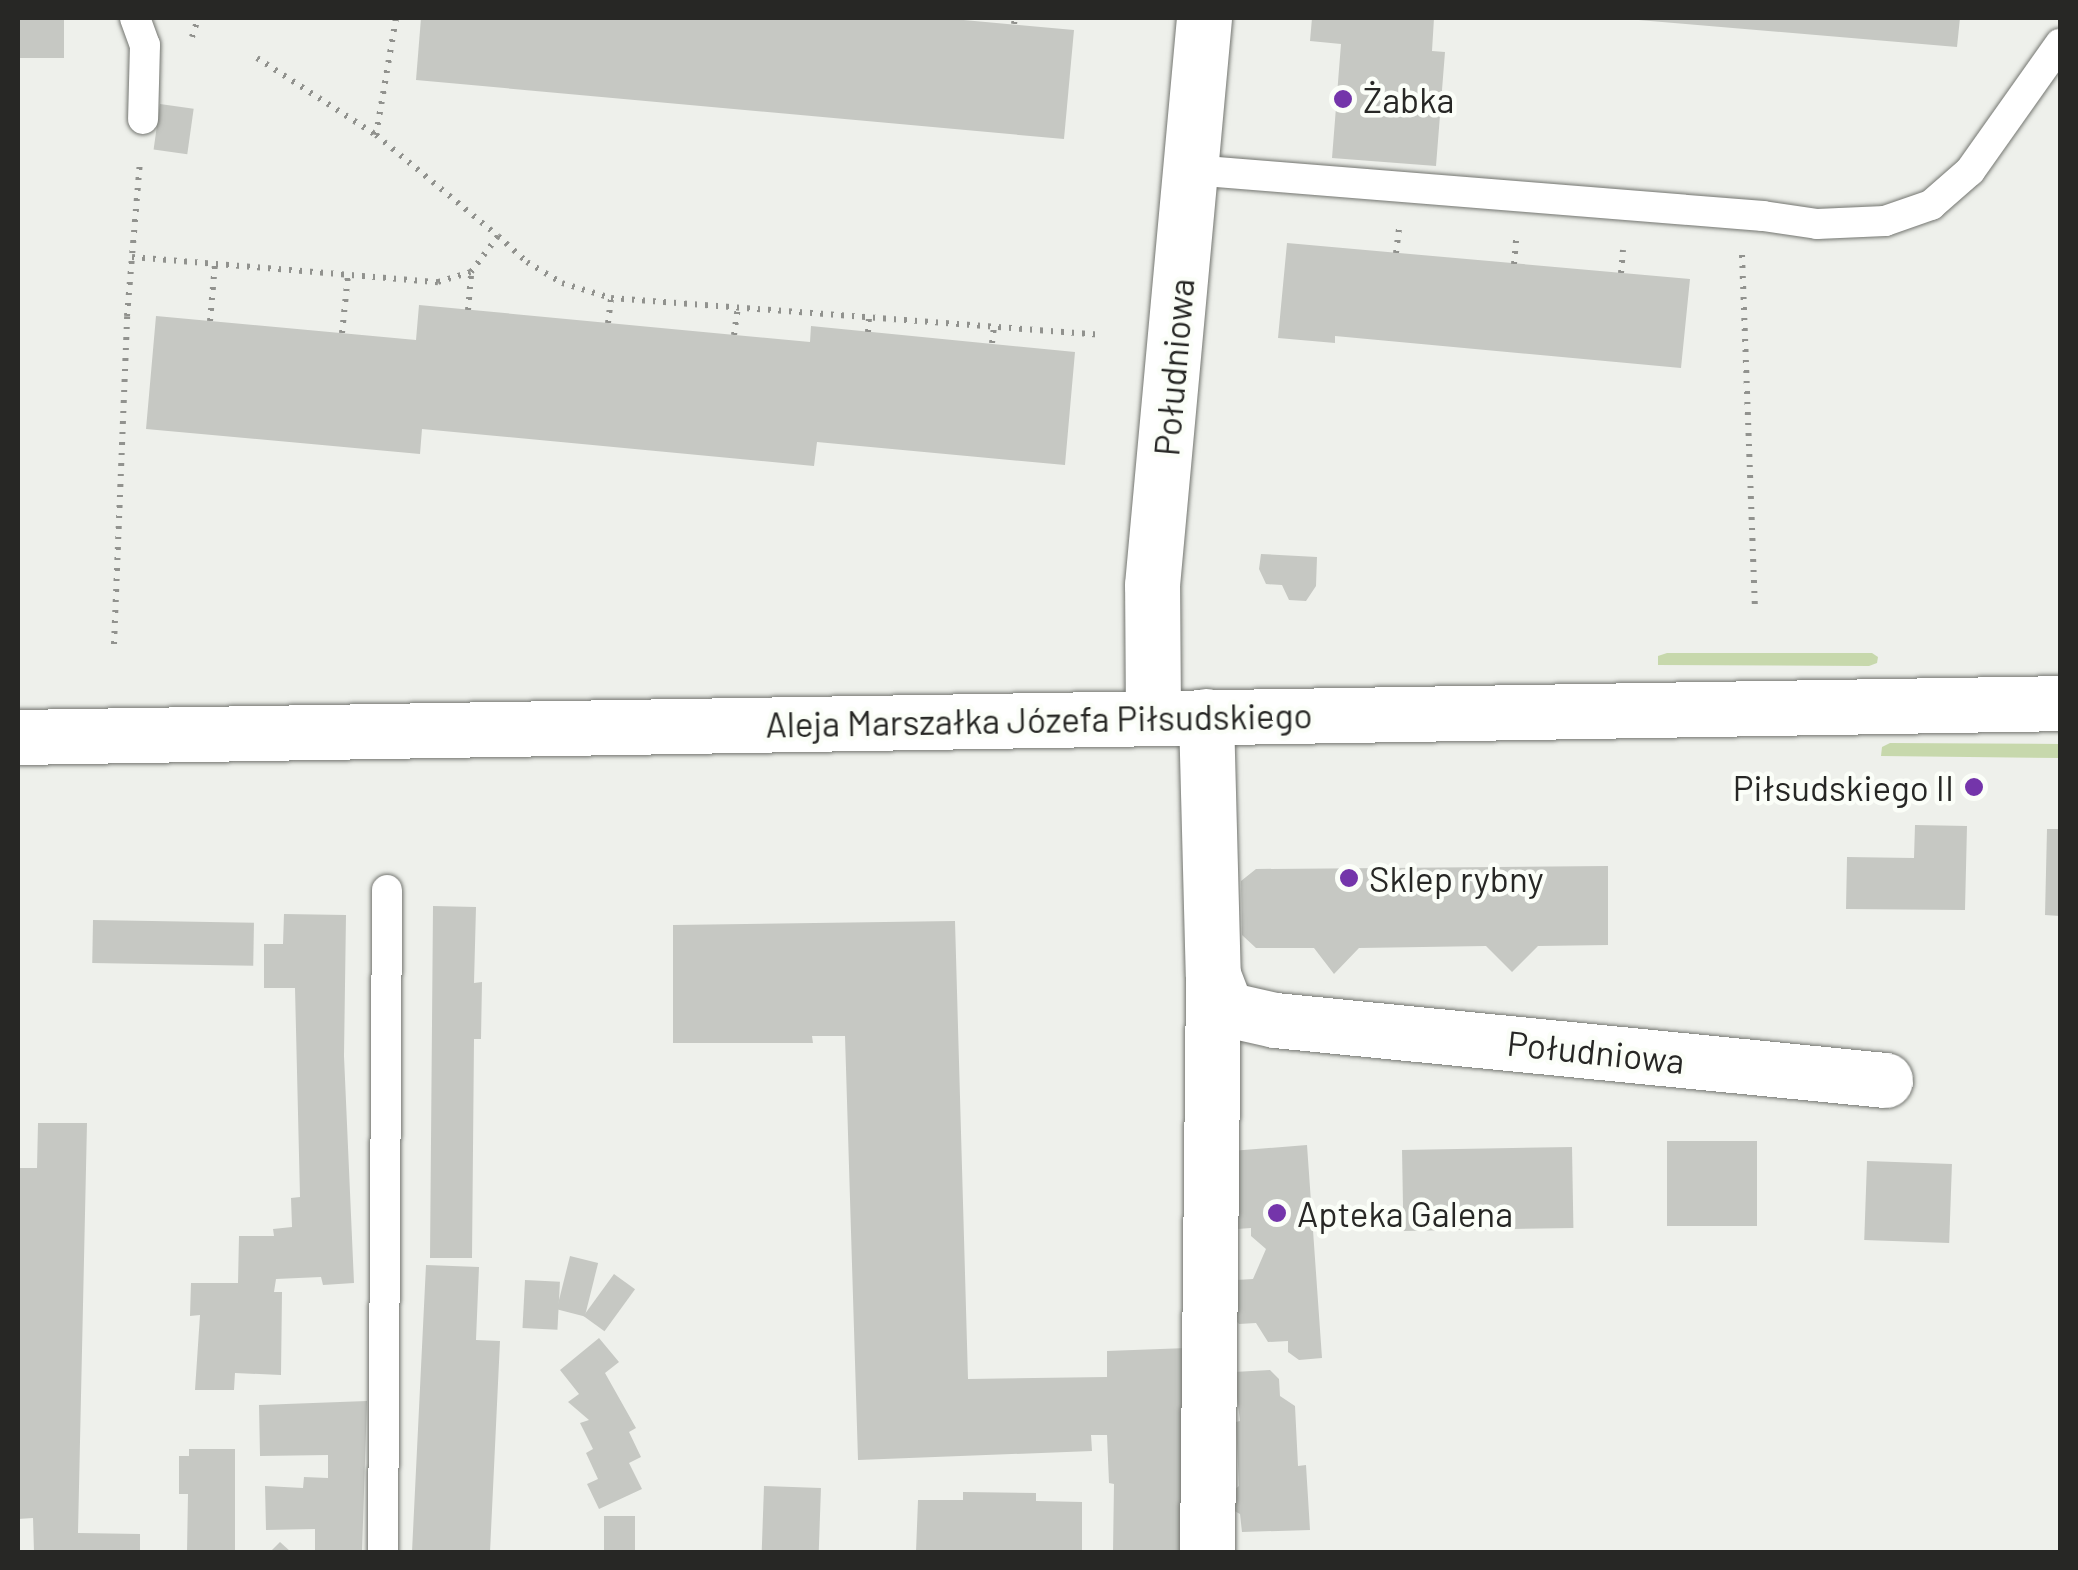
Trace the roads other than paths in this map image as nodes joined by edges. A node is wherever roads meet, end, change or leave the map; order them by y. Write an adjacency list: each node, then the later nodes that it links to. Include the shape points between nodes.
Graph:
1 (135, 18): 4 (lane, via 145,45)
2 (1204, 18): 5 (street, Południowa)
3 (2060, 44): 5 (lane, via 1970,171 1931,204 1885,221 1817,224)
4 (143, 118)
5 (1192, 170): 8 (street, Południowa, via 1152,585)
6 (2060, 703): 7 (street, Aleja Marszałka Józefa Piłsudskiego)
7 (1206, 716): 8 (street, Aleja Marszałka Józefa Piłsudskiego); 11 (street)
8 (1153, 717): 9 (street, Aleja Marszałka Józefa Piłsudskiego)
9 (18, 737)
10 (387, 890): 13 (lane)
11 (1212, 975): 12 (street, Południowa, via 1226,1010 1274,1020); 14 (street)
12 (1885, 1080)
13 (383, 1552)
14 (1207, 1552)

